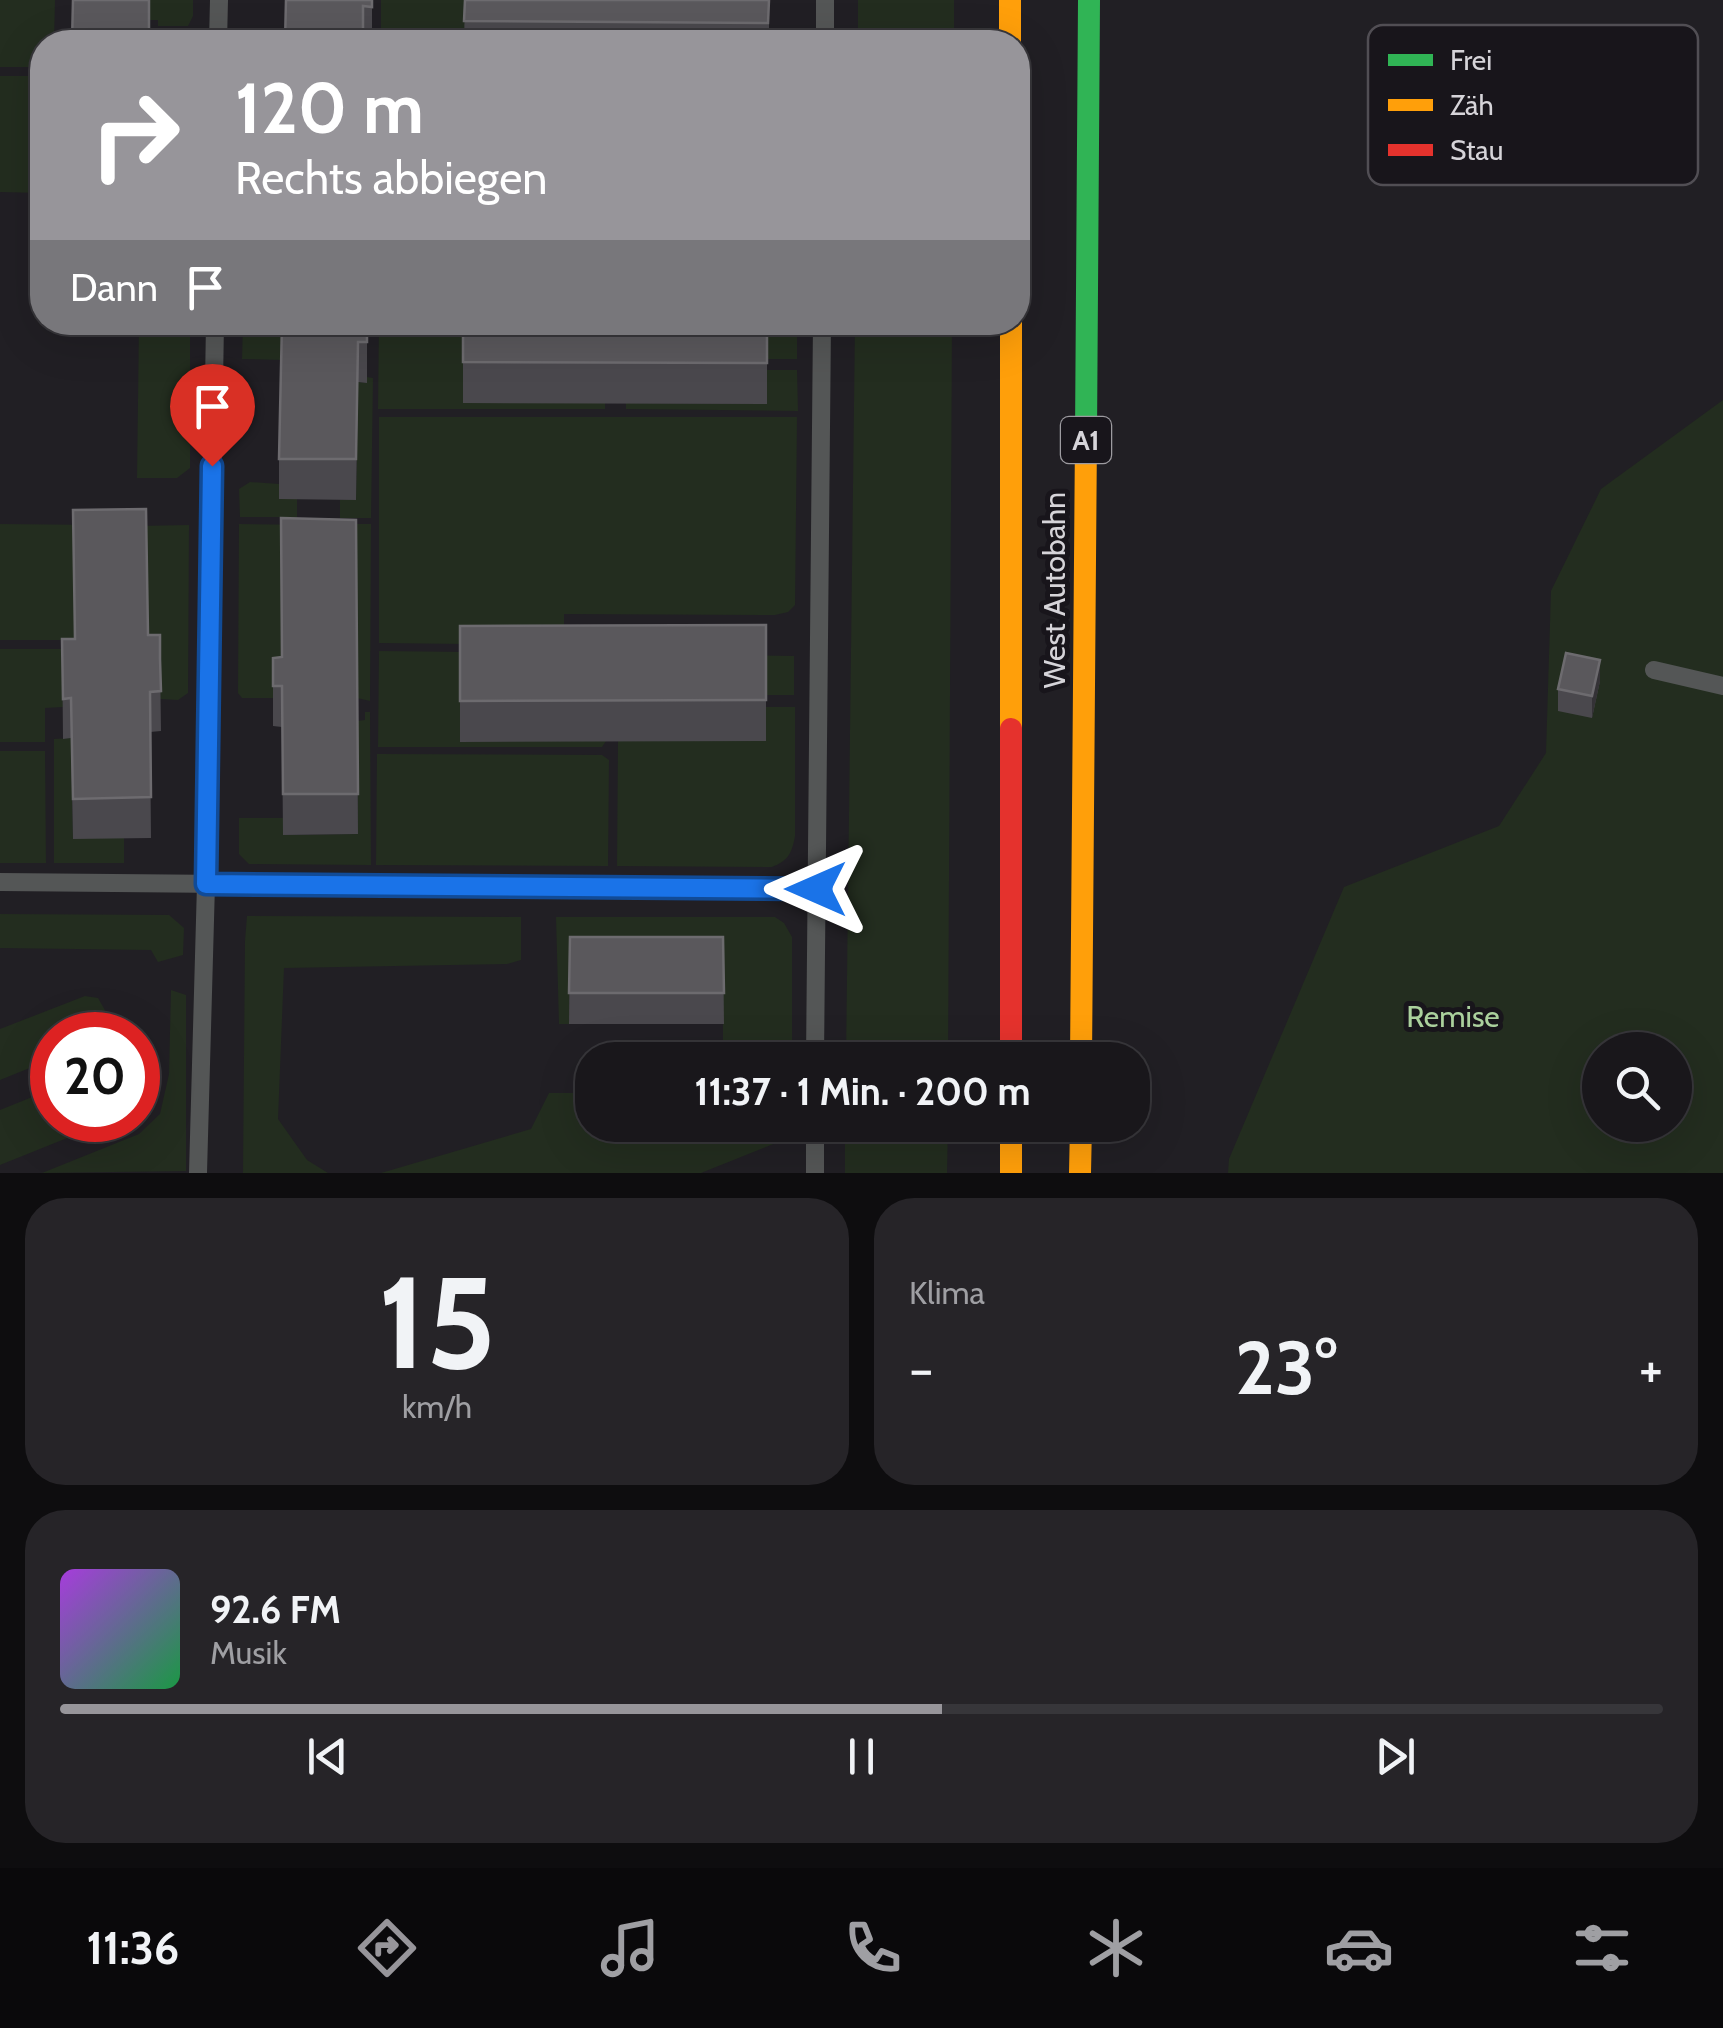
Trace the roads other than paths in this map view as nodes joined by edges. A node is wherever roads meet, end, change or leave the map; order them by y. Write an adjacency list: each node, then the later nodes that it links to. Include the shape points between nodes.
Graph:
1 (219, 0): 5 (lane)
2 (825, 0): 6 (lane)
3 (1010, 0): 7 (highway)
4 (1089, 0): 18 (highway, West Autobahn / A1)
5 (218, 30)
6 (825, 30)
7 (1010, 30)
8 (214, 335): 14 (lane)
9 (822, 335): 15 (lane)
10 (1011, 335): 17 (highway, West Autobahn)
11 (1654, 670): 12 (lane)
12 (1723, 686)
13 (0, 882): 14 (lane)
14 (206, 884): 15 (lane); 22 (lane)
15 (816, 889): 16 (lane)
16 (815, 1042)
17 (1012, 1042)
18 (1081, 1042)
19 (815, 1142): 23 (lane)
20 (1011, 1142): 24 (highway)
21 (1080, 1142): 25 (highway)
22 (198, 1173)
23 (814, 1173)
24 (1010, 1173)
25 (1080, 1173)

